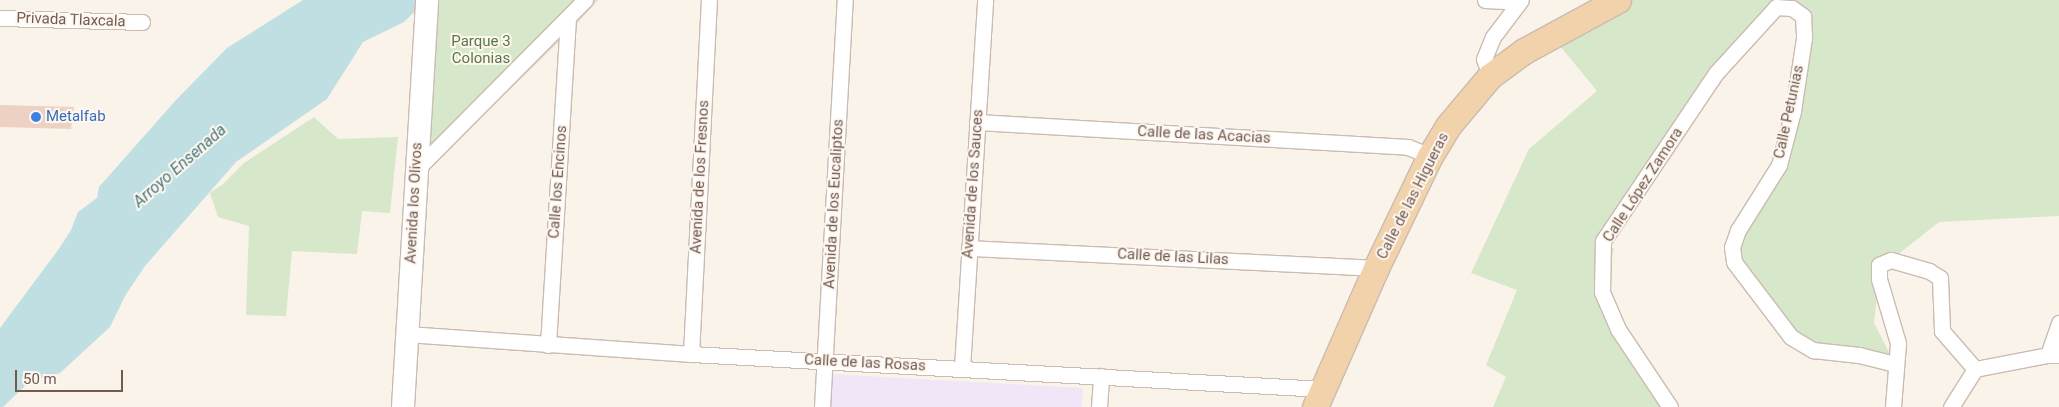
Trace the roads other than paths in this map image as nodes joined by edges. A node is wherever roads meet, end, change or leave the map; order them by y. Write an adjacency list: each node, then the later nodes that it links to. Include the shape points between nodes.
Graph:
1 (427, 0): 17 (street, Avenida los Olivos)
2 (585, 0): 12 (street)
3 (709, 0): 23 (street, Avenida de los Fresnos)
4 (845, 0): 25 (street, Avenida de los Eucaliptos)
5 (984, 0): 15 (street, Avenida de los Sauces)
6 (1485, 0): 9 (street)
7 (1582, 0): 14 (main road, Calle de las Higueras)
8 (1618, 0): 14 (main road, Calle de las Higueras, via 1524,51)
9 (1520, 1): 14 (street, via 1493,37)
10 (1776, 7): 26 (street, Calle Petunias, via 1792,8 1803,16 1804,38 1793,111 1779,164 1738,230 1732,247 1734,262 1790,337 1813,350 1859,355); 34 (street, Calle López Zamora, via 1716,73 1603,241 1602,292 1618,329)
11 (0, 18): 13 (street, Privada Tlaxcala)
12 (568, 19): 17 (street); 22 (street, Calle los Encinos)
13 (142, 22)
14 (1487, 67): 16 (main road, Calle de las Higueras, via 1448,126)
15 (977, 122): 16 (street, Calle de las Acacias, via 1408,147); 18 (street, Avenida de los Sauces)
16 (1424, 153): 19 (main road, Calle de las Higueras)
17 (416, 170): 21 (street, Avenida los Olivos)
18 (969, 248): 19 (street, Calle de las Lilas); 27 (street, Avenida de los Sauces)
19 (1369, 267): 30 (main road, Calle de las Higueras)
20 (2059, 323): 24 (street)
21 (407, 334): 22 (street, Calle de las Rosas); 31 (street, Avenida los Olivos)
22 (548, 344): 23 (street, Calle de las Rosas)
23 (691, 354): 25 (street, Calle de las Rosas)
24 (2053, 355): 28 (street)
25 (825, 361): 27 (street, Calle de las Rosas); 32 (street, Avenida de los Eucaliptos)
26 (1895, 364): 28 (street, via 1898,343 1879,279 1879,265 1891,260 1929,270 1940,278 1942,331); 35 (street)
27 (962, 368): 29 (street, Calle de las Rosas)
28 (1975, 369): 36 (street)
29 (1100, 376): 30 (street, Calle de las Rosas); 33 (street)
30 (1312, 398)
31 (403, 407)
32 (822, 407)
33 (1099, 407)
34 (1670, 407)
35 (1893, 407)
36 (1951, 407)

